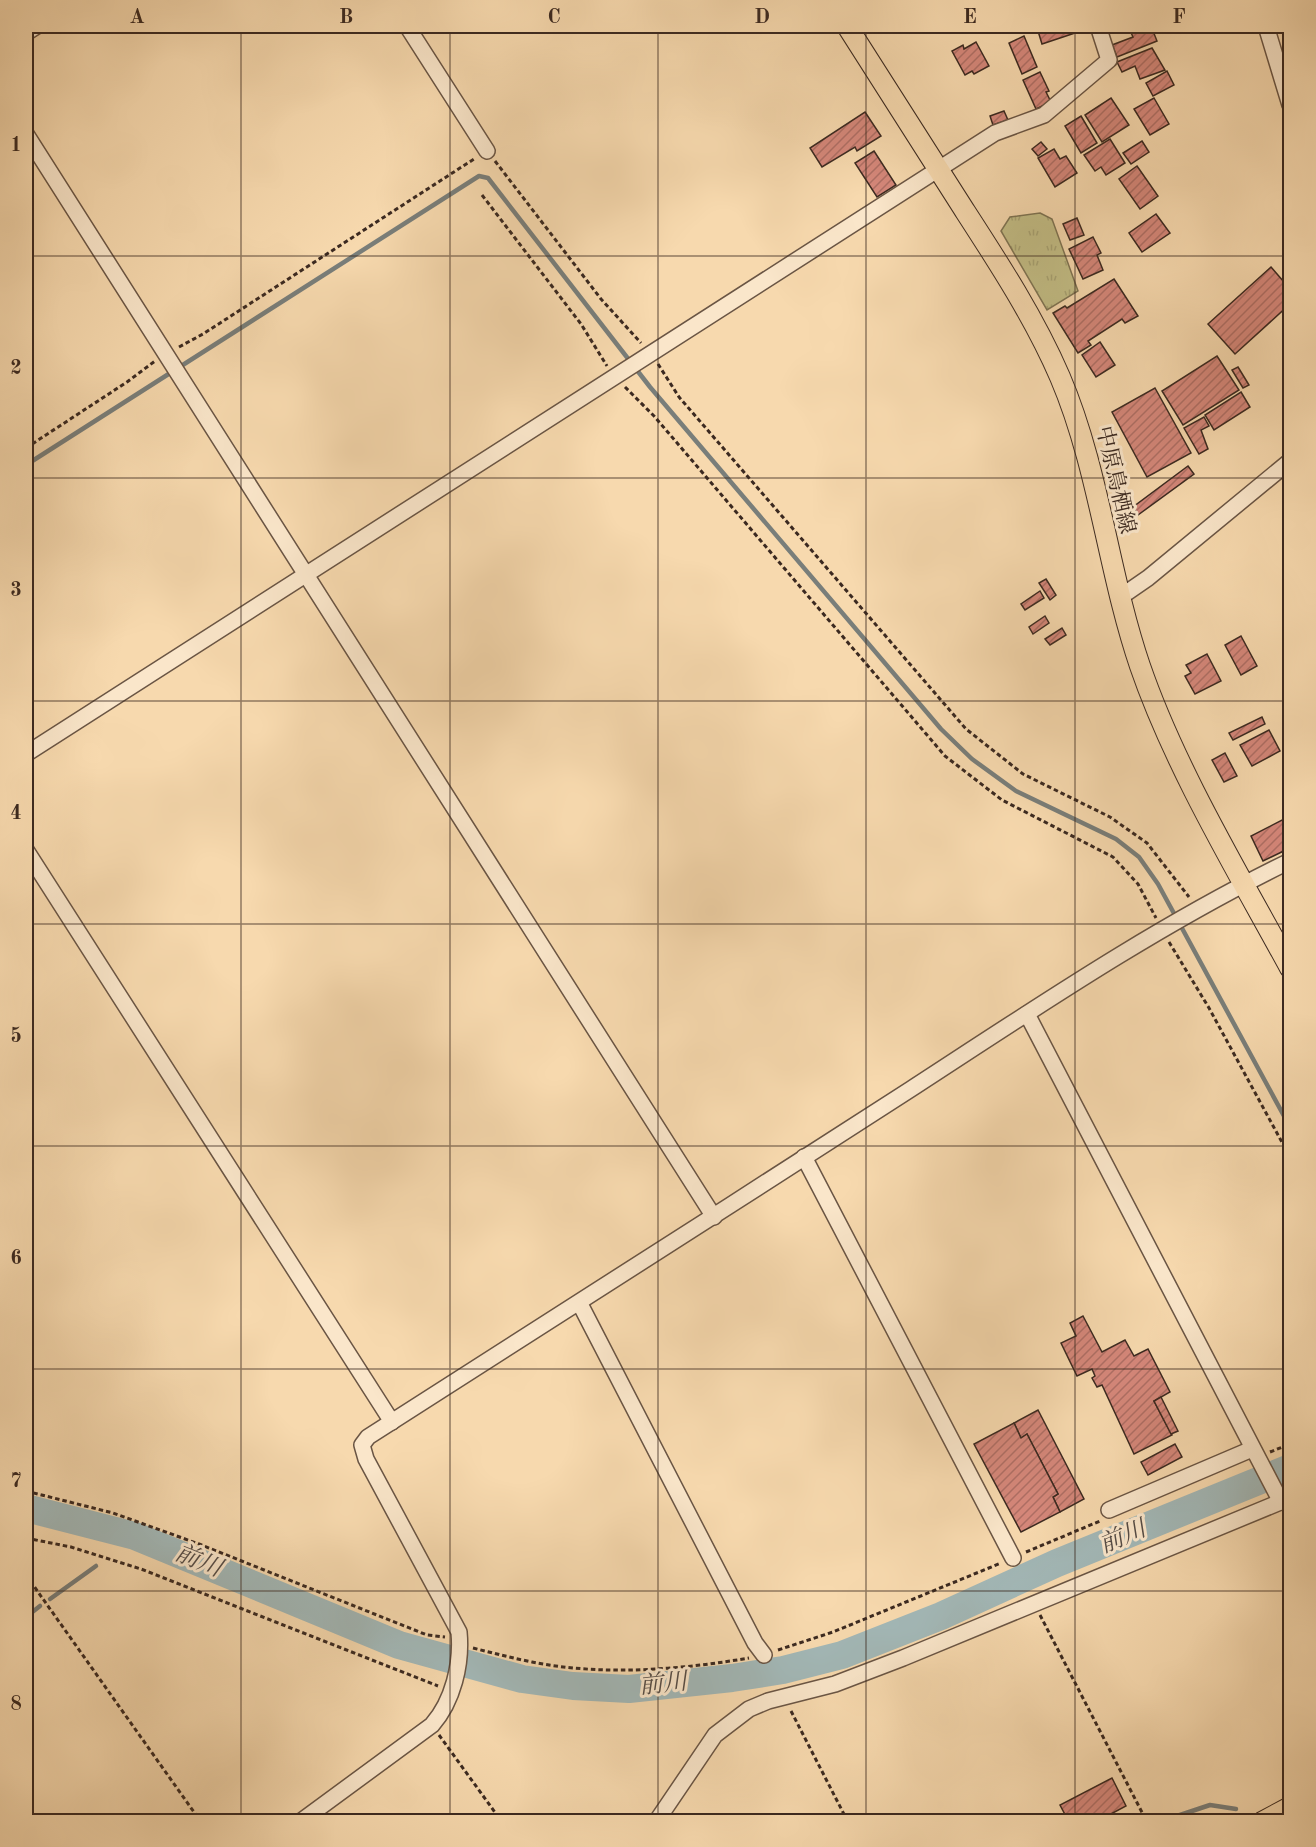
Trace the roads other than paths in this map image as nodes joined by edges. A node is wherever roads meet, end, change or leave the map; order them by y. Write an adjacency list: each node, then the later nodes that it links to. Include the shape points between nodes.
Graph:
1 (37, 26): 6 (street)
2 (407, 26): 9 (street)
3 (846, 26): 10 (main road, 中原鳥栖線)
4 (1098, 26): 10 (street, via 1109,60 1044,115 995,133)
5 (1266, 26): 7 (street)
6 (26, 33)
7 (1290, 105)
8 (26, 134): 12 (street)
9 (487, 151)
10 (938, 169): 12 (street); 13 (main road, 中原鳥栖線, via 1006,275 1060,377 1078,423)
11 (1290, 461): 13 (street)
12 (304, 575): 14 (street); 21 (street)
13 (1119, 598): 17 (main road, 中原鳥栖線, via 1160,717)
14 (26, 754)
15 (26, 850): 23 (street)
16 (1290, 861): 17 (street)
17 (1244, 883): 18 (main road, 中原鳥栖線); 19 (street)
18 (1290, 968)
19 (1027, 1014): 20 (street); 24 (street)
20 (804, 1158): 21 (street); 27 (street)
21 (714, 1216): 22 (street)
22 (580, 1304): 23 (street); 28 (street)
23 (392, 1422): 30 (street, via 362,1445 459,1632 453,1689 432,1725)
24 (1256, 1456): 25 (street); 26 (street)
25 (1286, 1500): 31 (street, via 903,1658 835,1684 749,1709 715,1735)
26 (1109, 1510)
27 (1013, 1558)
28 (764, 1655)
29 (1290, 1807): 32 (main road)
30 (300, 1821)
31 (656, 1821)
32 (1262, 1821)

